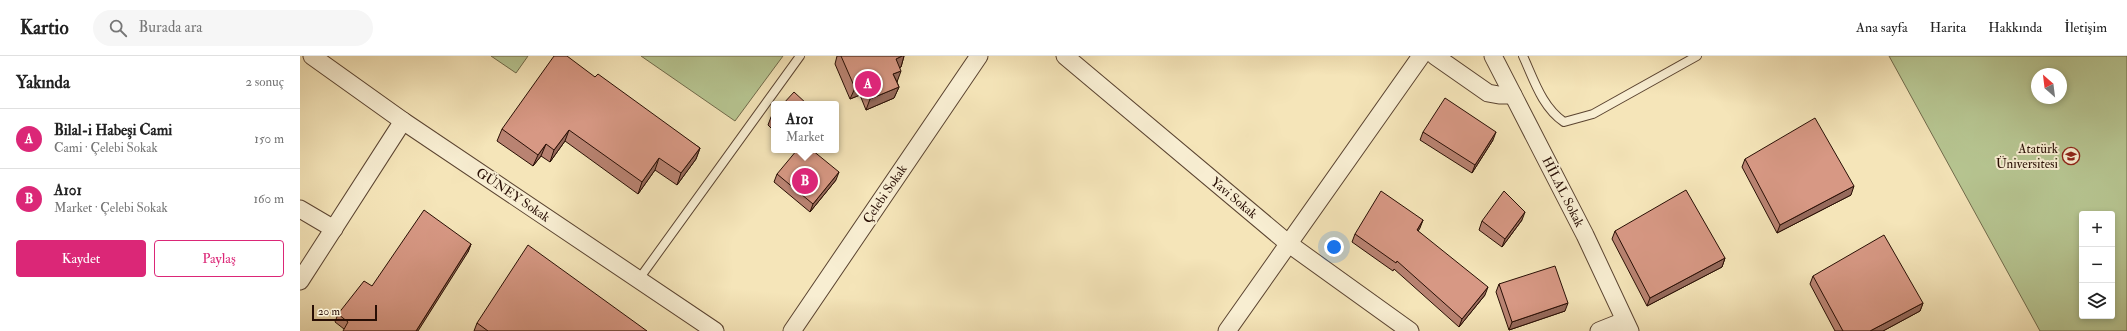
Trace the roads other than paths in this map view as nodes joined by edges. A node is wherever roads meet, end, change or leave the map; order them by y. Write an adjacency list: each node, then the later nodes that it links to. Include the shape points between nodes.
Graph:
1 (312, 56): 11 (street, GÜNEY Sokak)
2 (800, 56): 15 (lane)
3 (979, 56): 19 (street, Çelebi Sokak)
4 (1065, 56): 14 (street, Yavi Sokak)
5 (1421, 56): 14 (street)
6 (1435, 56): 10 (street, via 1488,92)
7 (1492, 56): 10 (street, HİLAL Sokak)
8 (1523, 56): 9 (lane, via 1539,94 1553,114 1564,122 1592,114)
9 (1697, 56)
10 (1513, 95): 17 (street, HİLAL Sokak, via 1585,235)
11 (403, 121): 13 (street); 15 (street, GÜNEY Sokak)
12 (300, 209): 13 (street)
13 (334, 229): 16 (street)
14 (1289, 244): 20 (street); 21 (street, Yavi Sokak)
15 (639, 279): 18 (street, GÜNEY Sokak)
16 (300, 281)
17 (1627, 326): 22 (street)
18 (715, 331)
19 (792, 331)
20 (1227, 331)
21 (1410, 331)
22 (1599, 331)

